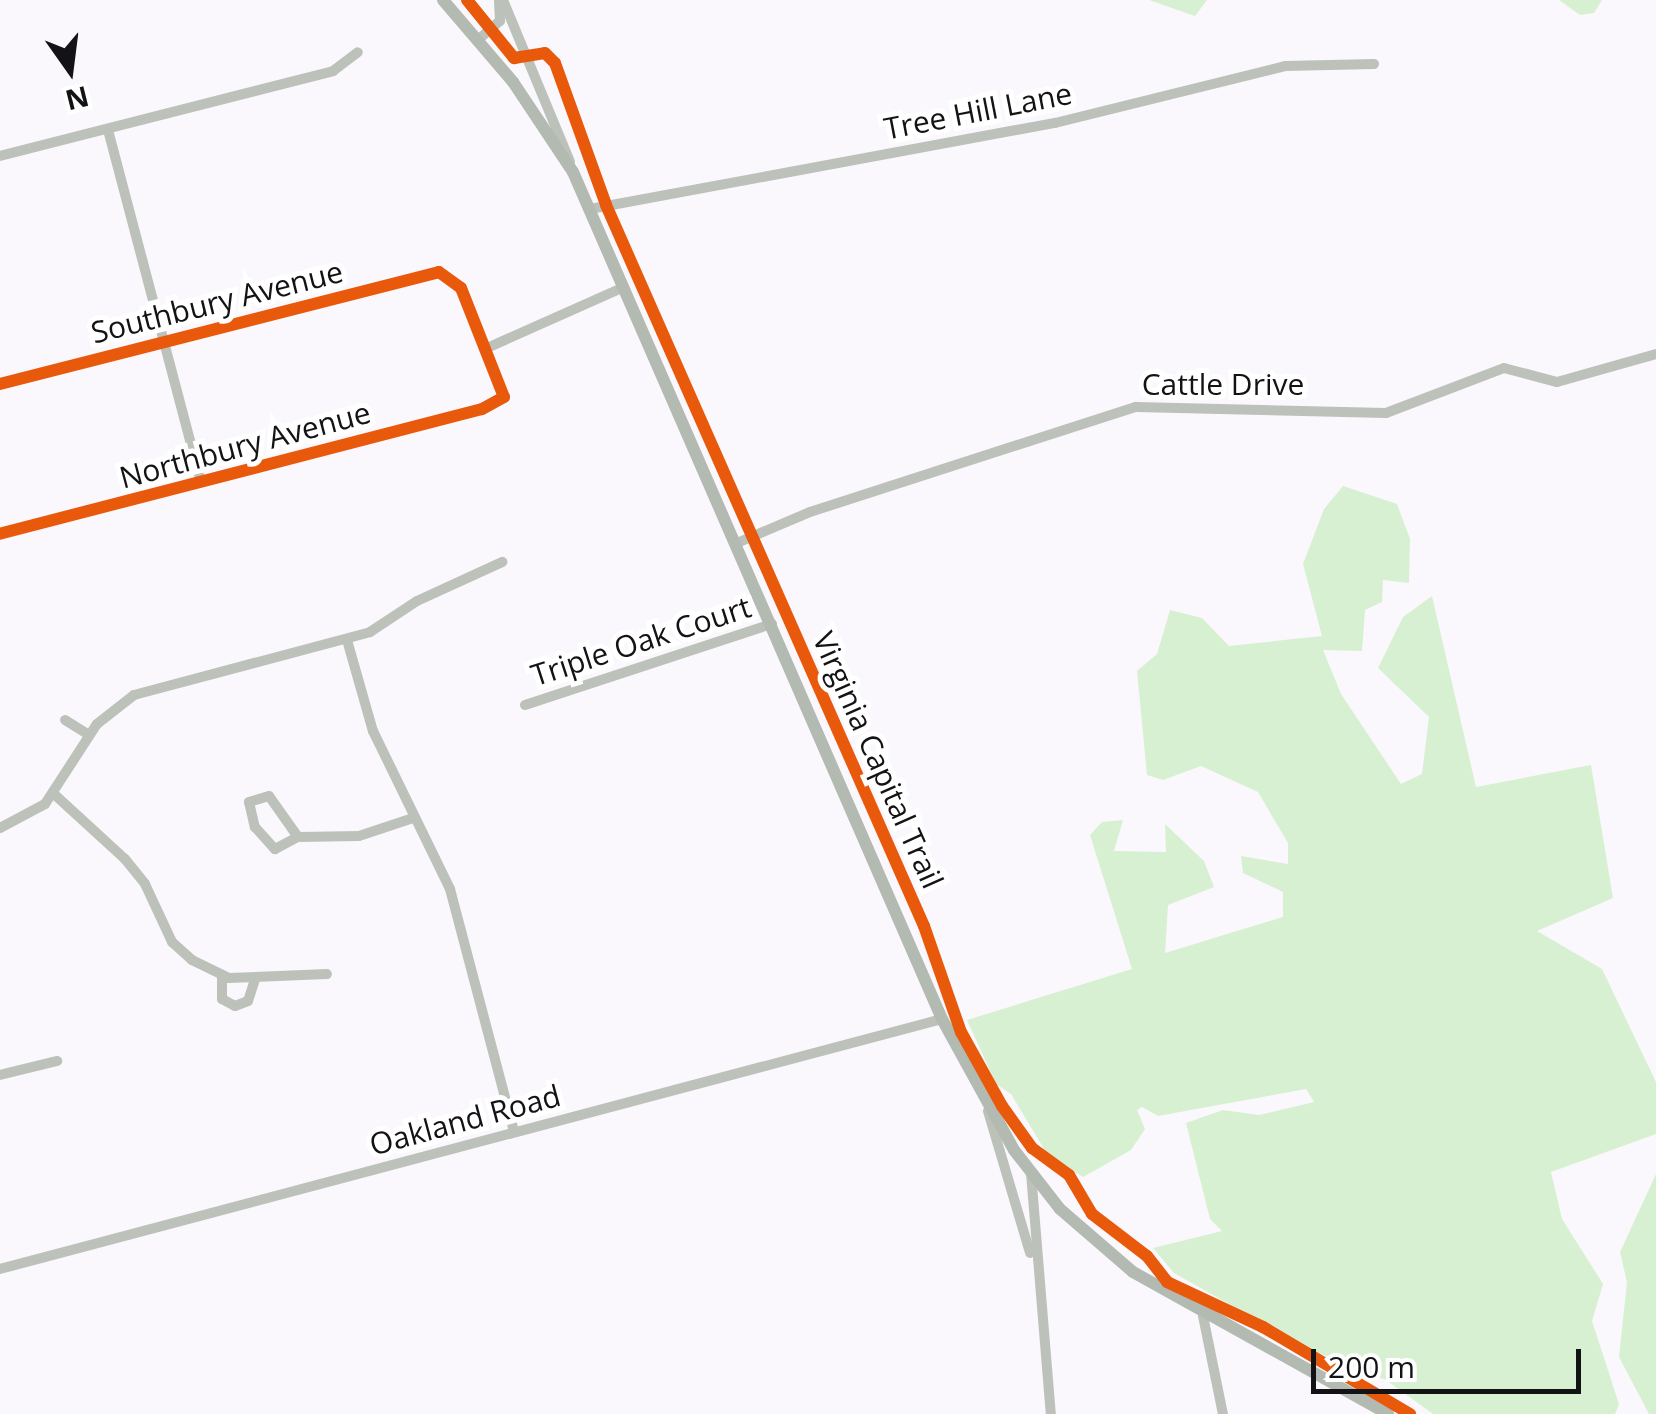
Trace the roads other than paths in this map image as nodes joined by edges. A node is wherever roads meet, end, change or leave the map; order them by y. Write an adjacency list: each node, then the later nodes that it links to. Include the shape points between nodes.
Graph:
1 (442, 0): 3 (main road)
2 (501, 0): 3 (street, via 500,21); 6 (street)
3 (478, 38): 7 (main road)
4 (358, 52): 8 (street, via 333,71)
5 (1374, 64): 11 (street, Tree Hill Lane, via 1285,66 1055,123)
6 (539, 80): 7 (street); 10 (street)
7 (519, 90): 10 (main road)
8 (108, 130): 9 (street); 13 (street)
9 (0, 156)
10 (574, 172): 11 (main road)
11 (590, 209): 12 (main road)
12 (624, 287): 14 (street); 19 (main road)
13 (163, 342): 14 (street, Southbury Avenue, via 446,274 461,288); 16 (street, Southbury Avenue); 17 (street)
14 (487, 348): 17 (street, Northbury Avenue, via 504,388 502,401)
15 (1656, 354): 19 (street, Cattle Drive, via 1556,382 1504,368 1386,412 1136,408 810,512)
16 (0, 384)
17 (201, 482): 18 (street, Northbury Avenue)
18 (0, 534)
19 (736, 543): 21 (main road)
20 (502, 562): 22 (street)
21 (772, 624): 23 (street, Triple Oak Court); 33 (main road)
22 (347, 640): 25 (street, via 157,686 112,710); 27 (street, via 373,731)
23 (525, 705)
24 (66, 720): 25 (street)
25 (89, 735): 26 (street)
26 (54, 794): 28 (street); 31 (street, via 145,884 172,942)
27 (412, 818): 29 (street, via 359,836); 37 (street, via 458,915)
28 (0, 828)
29 (298, 837): 29 (street, via 271,848 250,818 249,802 268,796)
30 (327, 974): 32 (street)
31 (222, 975): 32 (street); 32 (street, via 222,999 235,1006 248,1001)
32 (255, 980)
33 (942, 1019): 36 (main road); 37 (street, Oakland Road)
34 (57, 1062): 35 (street)
35 (0, 1075)
36 (988, 1110): 38 (main road); 42 (street)
37 (514, 1132): 41 (street, Oakland Road)
38 (1031, 1173): 39 (main road); 40 (street)
39 (1051, 1199): 40 (street, via 1035,1209); 43 (main road, via 1133,1272)
40 (1032, 1222): 42 (street)
41 (0, 1269)
42 (1036, 1275): 44 (street)
43 (1204, 1316): 45 (street); 46 (main road)
44 (1051, 1414)
45 (1223, 1414)
46 (1388, 1414)

